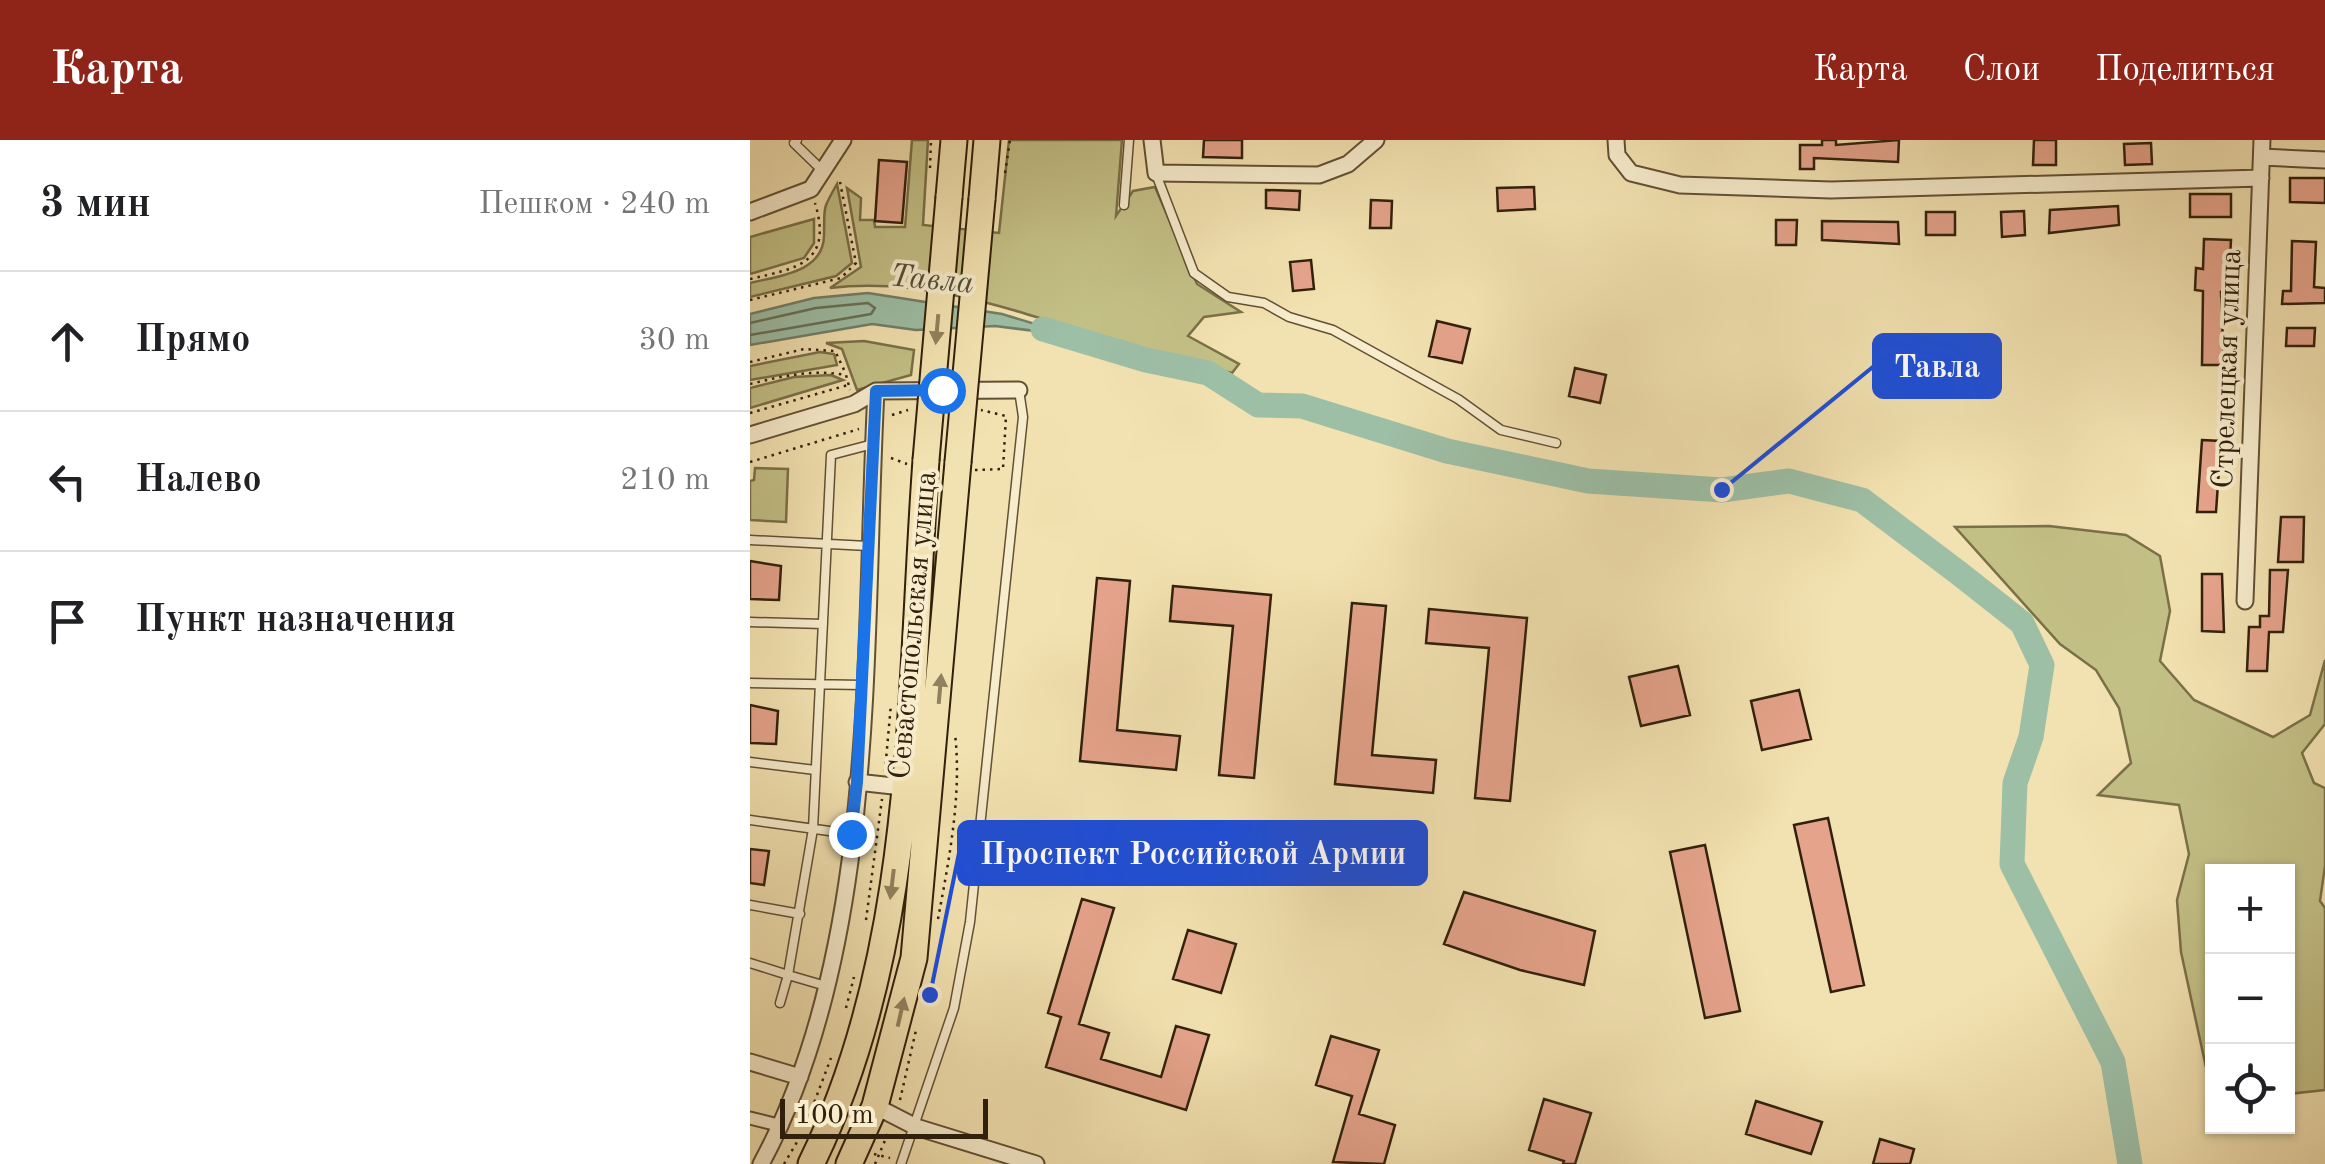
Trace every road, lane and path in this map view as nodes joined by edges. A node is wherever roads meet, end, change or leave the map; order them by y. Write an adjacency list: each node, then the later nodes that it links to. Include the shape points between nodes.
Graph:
1 (797, 140): 12 (lane)
2 (843, 140): 10 (street)
3 (954, 140): 32 (main road, Севастопольская улица, one-way to 32, bridge)
4 (987, 140): 33 (main road, Севастопольская улица, bridge)
5 (1130, 140): 16 (lane)
6 (1152, 140): 13 (street)
7 (1376, 140): 13 (street, via 1348,164 1320,175)
8 (1616, 140): 14 (street, via 1630,173 1680,185 1830,190)
9 (2262, 148): 11 (street); 14 (street, Стрелецкая улица)
10 (835, 158): 12 (street); 19 (path, via 856,264 840,278)
11 (2325, 160)
12 (826, 173): 15 (street)
13 (1156, 174): 29 (lane, via 1194,274 1228,297 1264,303 1333,330 1502,430)
14 (2261, 178): 38 (street, Стрелецкая улица)
15 (811, 190): 17 (street); 18 (path, via 819,240 812,256 797,268)
16 (1124, 206)
17 (750, 212)
18 (750, 279)
19 (750, 300)
20 (750, 362): 21 (path, via 821,347 835,351)
21 (846, 375): 22 (path, via 794,373); 23 (path)
22 (750, 384)
23 (849, 384): 26 (path); 27 (path)
24 (1019, 390): 25 (street); 62 (lane, via 1023,417 970,922 954,1008)
25 (876, 391): 26 (street); 30 (street)
26 (854, 404): 28 (street); 31 (path, via 860,428)
27 (750, 413)
28 (750, 435)
29 (1556, 444)
30 (877, 449): 32 (path); 36 (lane, via 831,455); 37 (street)
31 (750, 462)
32 (919, 463): 47 (main road, Севастопольская улица)
33 (965, 466): 34 (path); 59 (main road, Севастопольская улица, one-way to 33, via 914,958)
34 (1003, 469)
35 (750, 540): 36 (lane)
36 (827, 543): 37 (lane); 40 (lane)
37 (868, 546): 43 (street)
38 (2245, 600)
39 (750, 622): 40 (lane)
40 (823, 624): 42 (lane)
41 (750, 683): 42 (lane)
42 (821, 684): 43 (lane); 45 (lane)
43 (862, 686): 46 (street)
44 (750, 762): 45 (lane)
45 (816, 770): 49 (lane)
46 (857, 782): 47 (street); 50 (street)
47 (902, 787): 64 (main road, Севастопольская улица, one-way to 64, via 893,883 867,1017)
48 (750, 820): 49 (lane)
49 (812, 829): 50 (lane); 52 (lane)
50 (851, 834): 55 (street)
51 (750, 905): 52 (lane)
52 (800, 914): 54 (lane)
53 (750, 963): 54 (lane)
54 (788, 974): 55 (lane); 56 (lane)
55 (830, 987): 58 (street)
56 (780, 1003)
57 (750, 1062): 58 (street)
58 (800, 1077): 61 (street)
59 (875, 1106): 62 (street); 65 (main road, Севастопольская улица)
60 (750, 1118): 61 (street)
61 (782, 1126): 63 (street)
62 (916, 1127): 66 (lane); 67 (street)
63 (761, 1164)
64 (811, 1164)
65 (849, 1164)
66 (901, 1164)
67 (1036, 1164)

